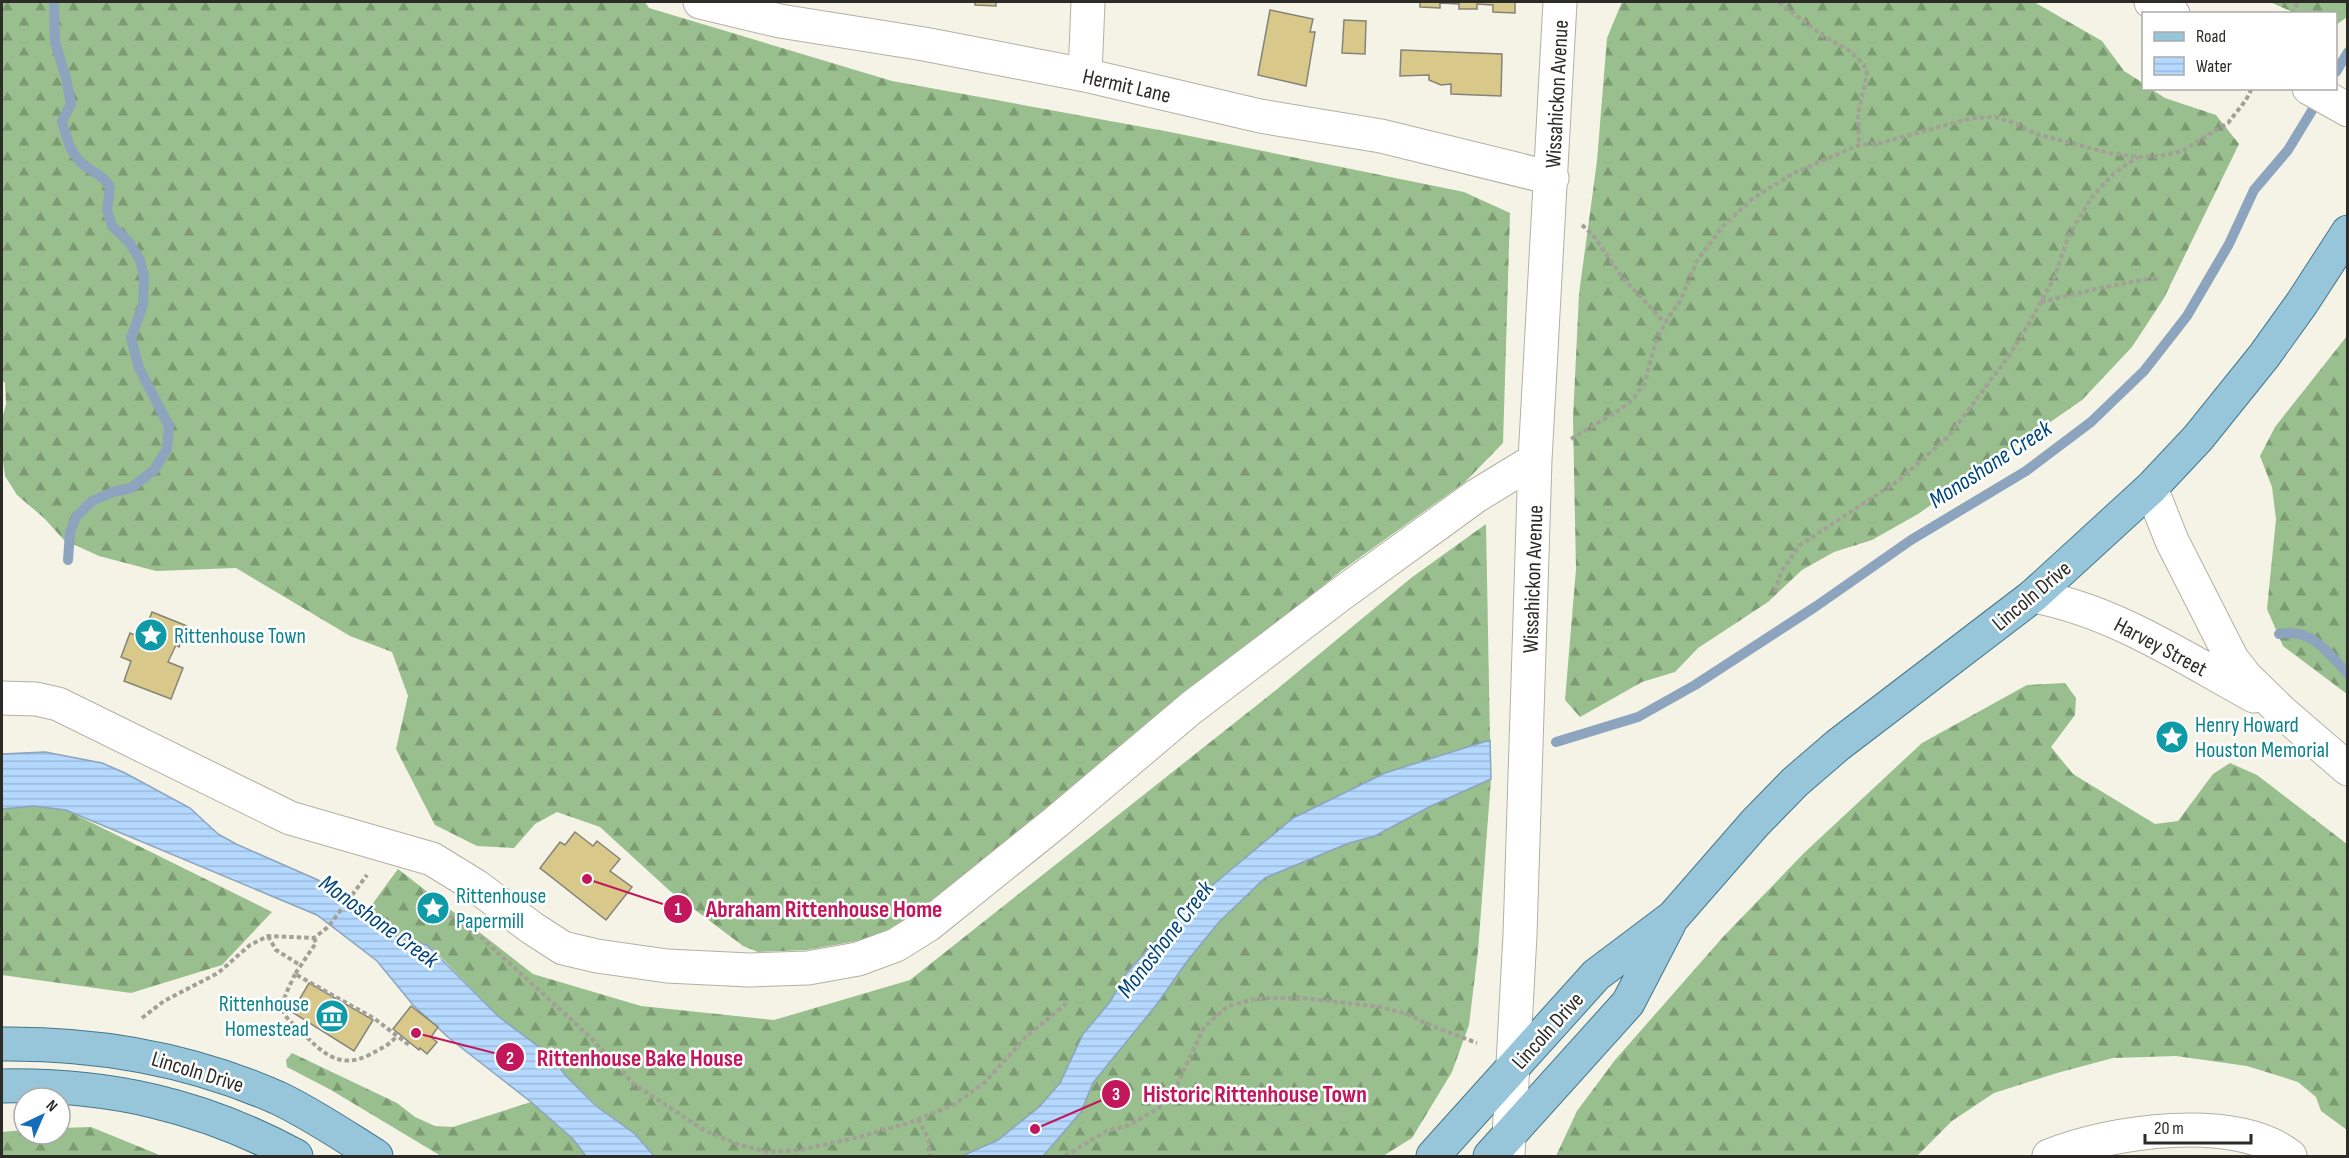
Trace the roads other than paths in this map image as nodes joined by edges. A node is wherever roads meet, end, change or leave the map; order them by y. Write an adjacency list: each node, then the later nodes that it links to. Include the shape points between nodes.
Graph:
1 (700, 2): 6 (street, Hermit Lane, via 780,21)
2 (1088, 2): 6 (street)
3 (1560, 2): 9 (street, Wissahickon Avenue)
4 (2151, 2): 5 (street)
5 (2169, 12)
6 (1085, 75): 9 (street, Hermit Lane, via 1260,116 1381,136)
7 (2313, 90): 8 (street)
8 (2348, 110)
9 (1552, 178): 11 (street, Wissahickon Avenue)
10 (2348, 232): 12 (main road, Lincoln Drive, via 2264,356)
11 (1535, 460): 14 (street, via 1456,510 1191,708 928,925 896,945 858,959 808,968 667,966 563,948 432,859 290,818 58,704); 19 (street, Wissahickon Avenue)
12 (2151, 489): 13 (main road, Lincoln Drive); 15 (street, Harvey Street, via 2172,541 2232,659)
13 (2033, 596): 15 (street, Harvey Street, via 2059,601 2127,626); 17 (main road, Lincoln Drive, via 1838,745 1796,782)
14 (2, 698)
15 (2282, 712): 16 (street, Harvey Street)
16 (2348, 769)
17 (1673, 917): 19 (main road, Lincoln Drive, via 1596,975); 21 (main road, Lincoln Drive, via 1628,1003)
18 (2, 1044): 23 (main road, Lincoln Drive, via 94,1048 143,1054 194,1067 280,1099)
19 (1512, 1069): 21 (street, Wissahickon Avenue); 24 (main road, Lincoln Drive)
20 (2, 1086): 22 (main road, Lincoln Drive, via 90,1089 145,1098 222,1120)
21 (1502, 1150)
22 (296, 1156)
23 (376, 1156)
24 (1433, 1156)
25 (2049, 1156): 26 (street, via 2108,1138 2192,1131 2247,1135 2277,1146)
26 (2290, 1156)

